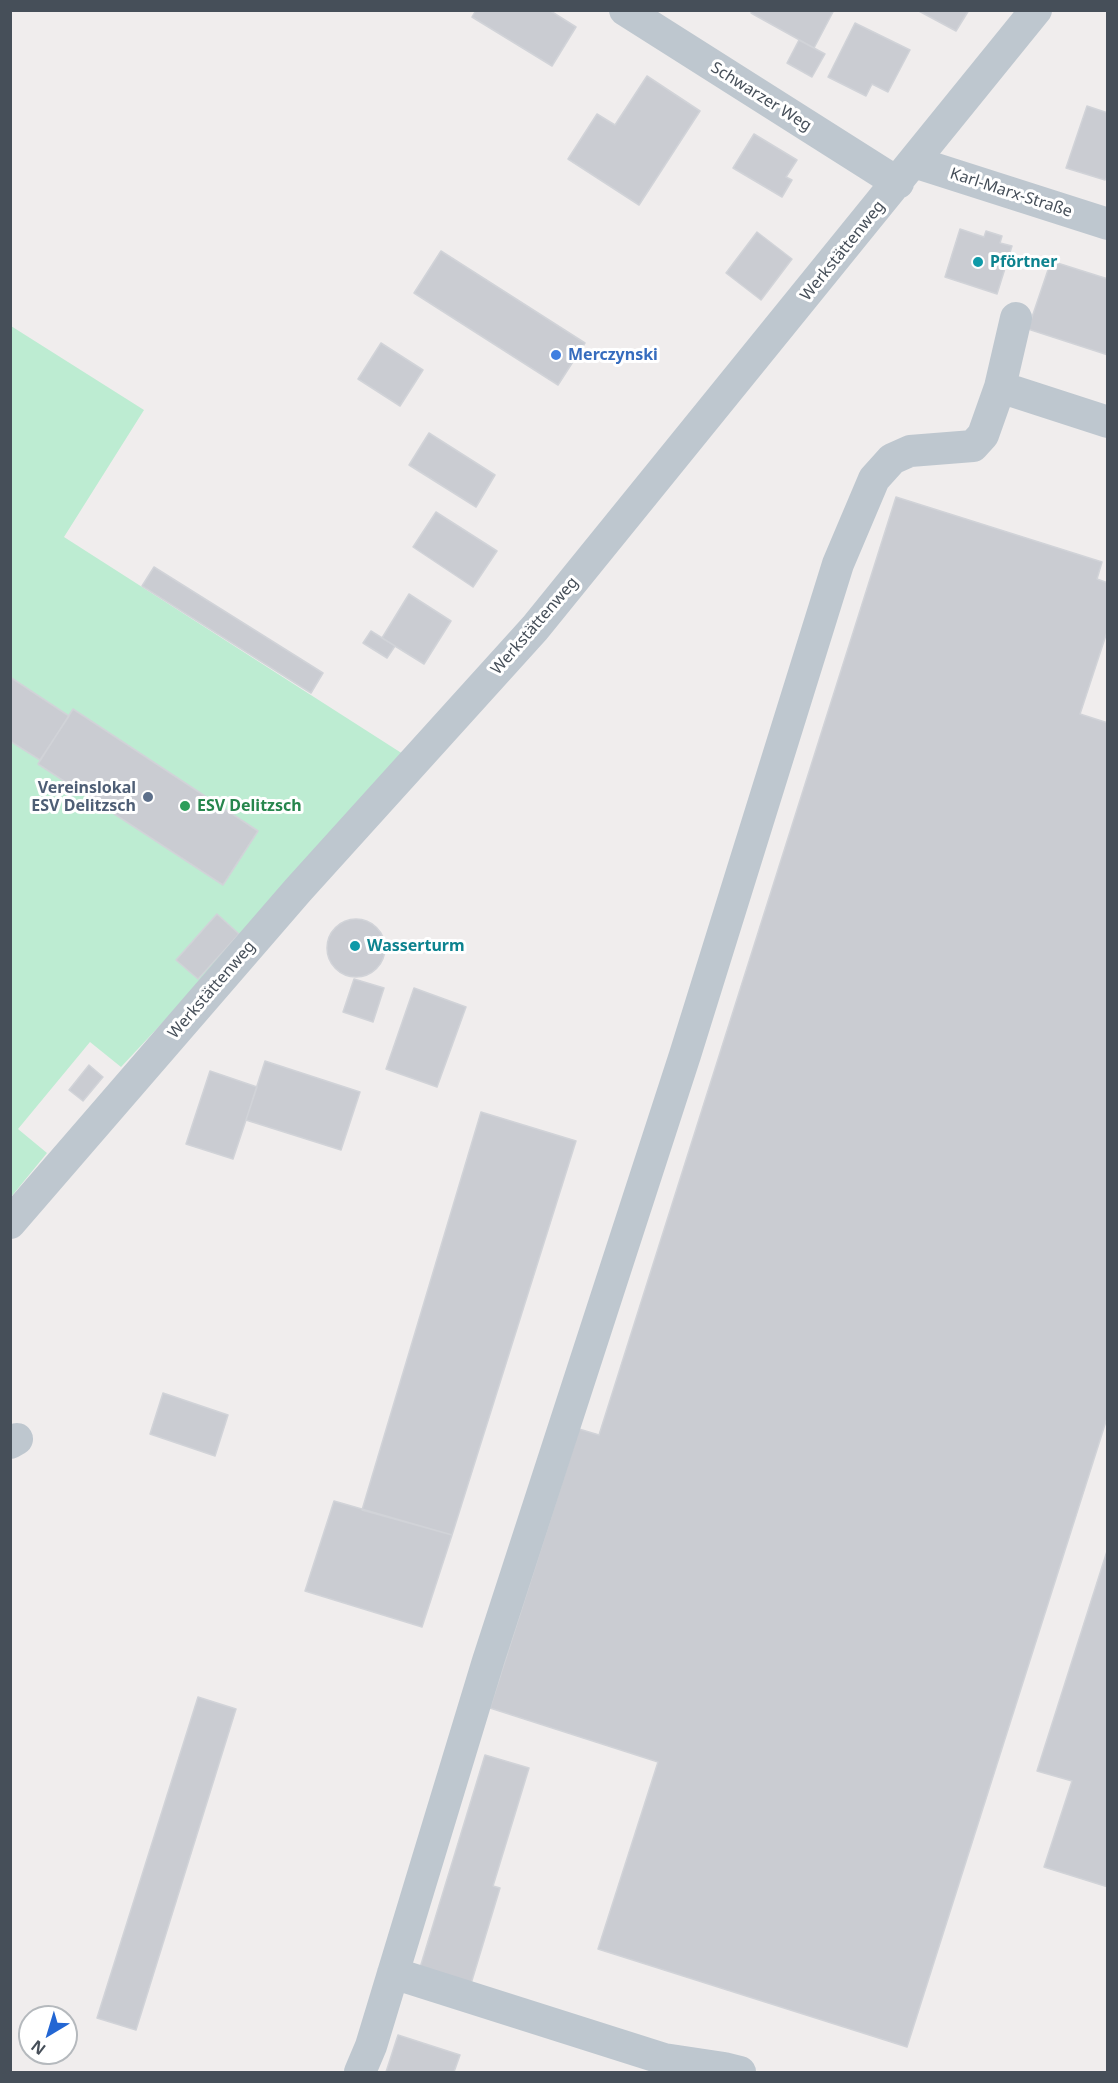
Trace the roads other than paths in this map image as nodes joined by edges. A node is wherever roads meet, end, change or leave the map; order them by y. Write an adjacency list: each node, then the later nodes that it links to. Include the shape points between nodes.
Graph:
1 (625, 10): 3 (street, Schwarzer Weg)
2 (1036, 10): 3 (street, Werkstättenweg)
3 (906, 173): 4 (street, Karl-Marx-Straße); 8 (street, Werkstättenweg, via 536,628 298,890)
4 (1107, 224)
5 (1016, 318): 6 (street)
6 (999, 387): 7 (street); 9 (street, via 983,435 973,446 910,451 892,459 874,479 838,564 685,1055 488,1662)
7 (1107, 422)
8 (10, 1223)
9 (393, 1973): 10 (street); 11 (street, via 664,2059)
10 (360, 2073)
11 (740, 2073)

